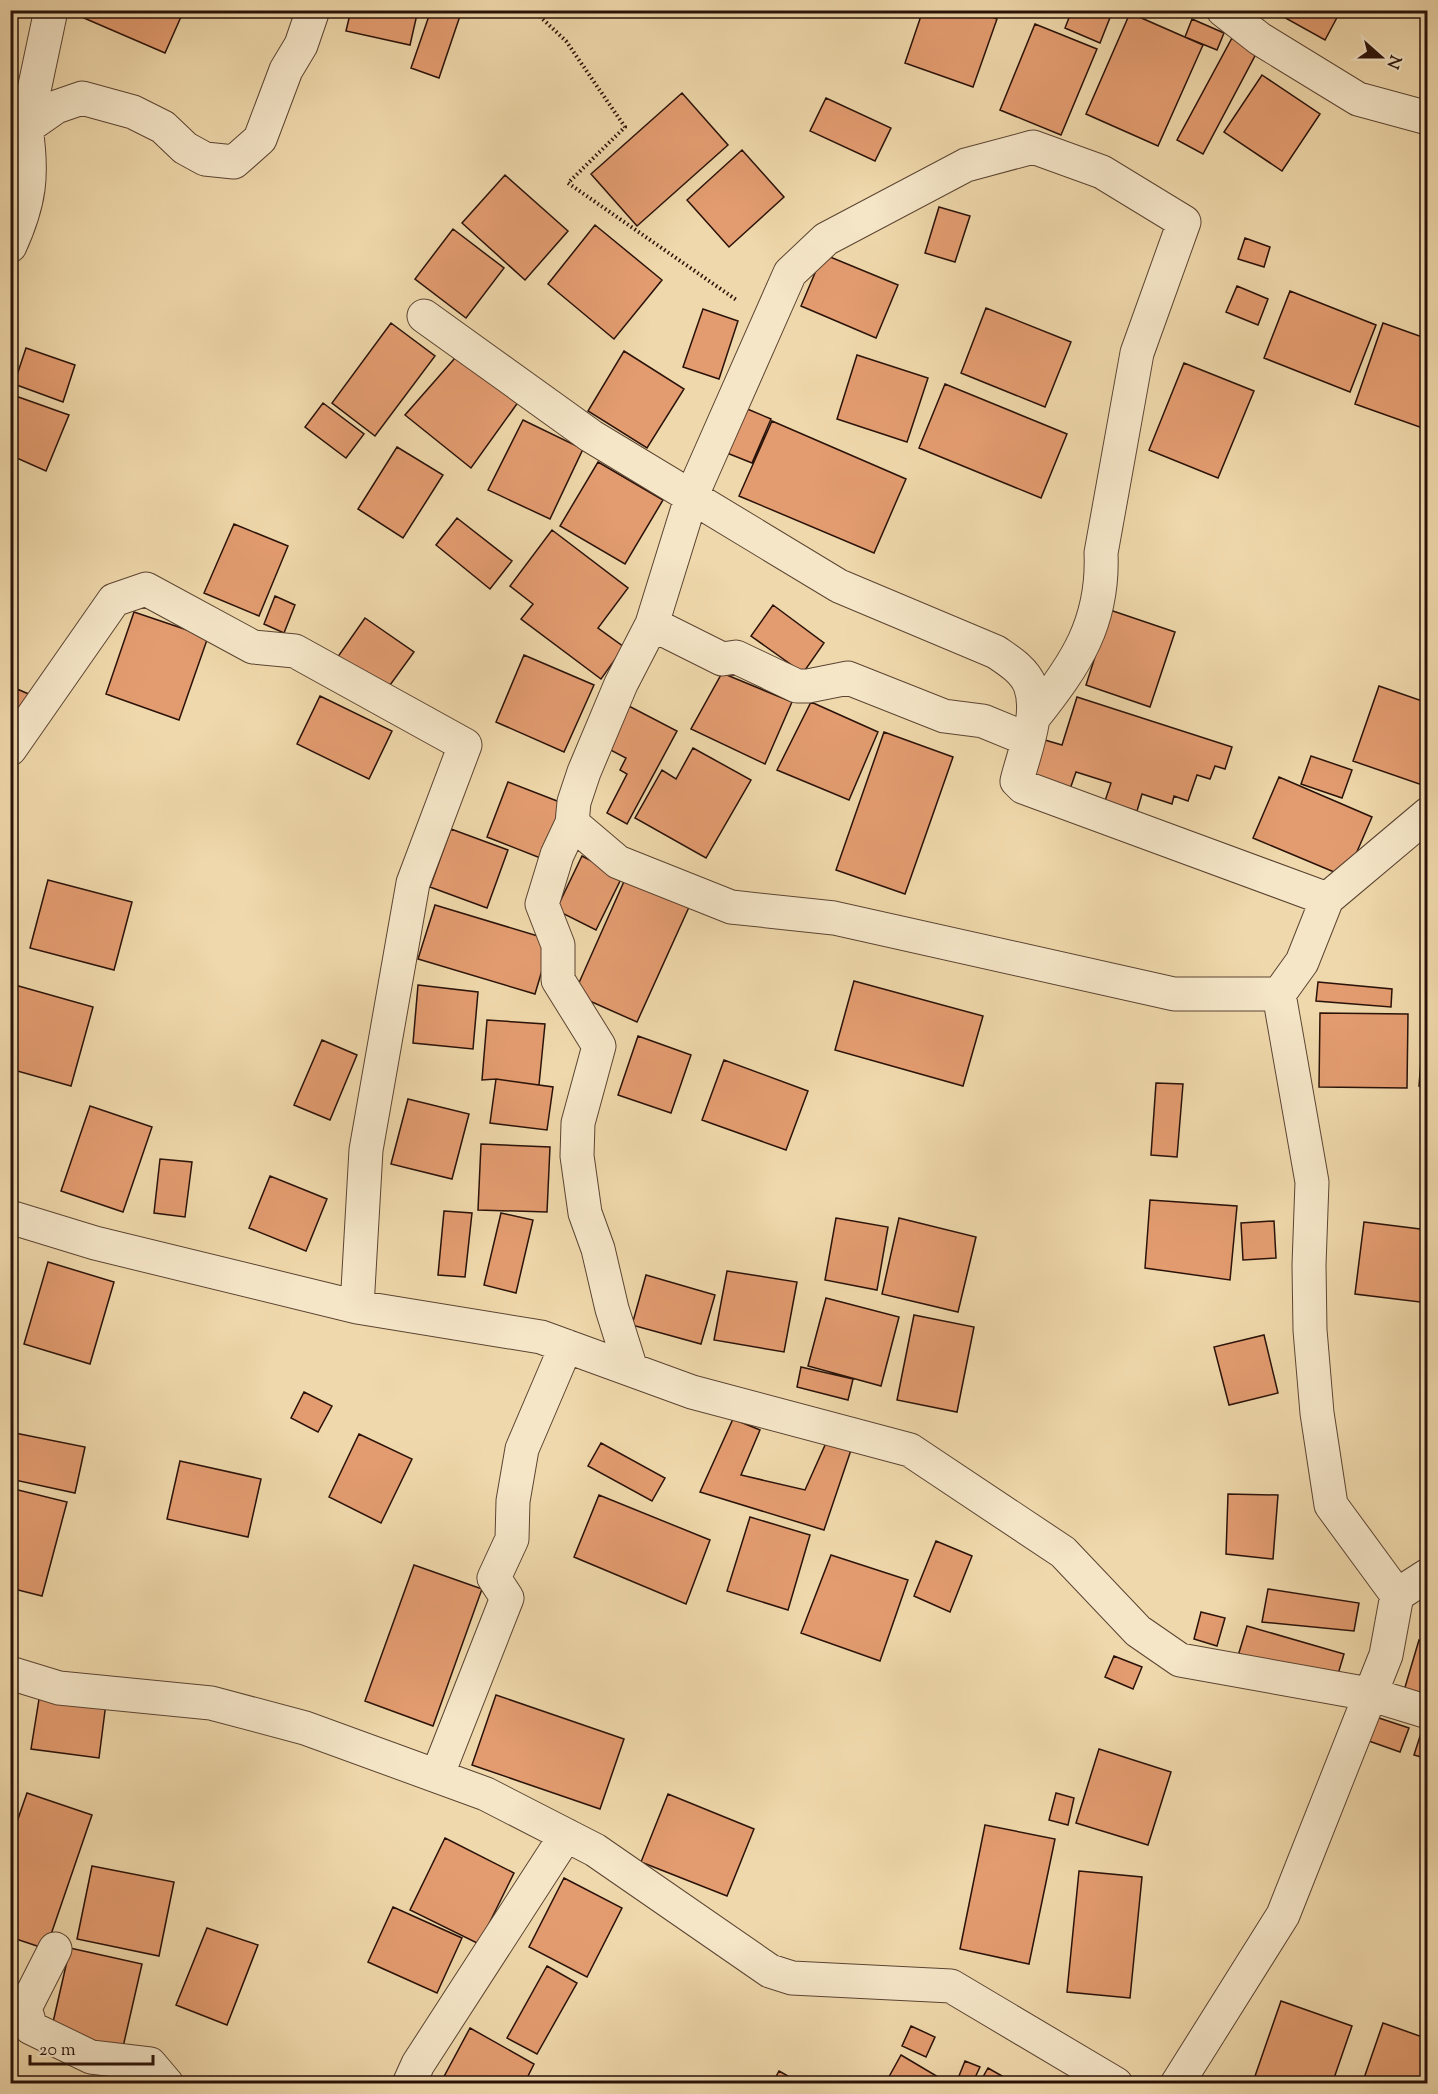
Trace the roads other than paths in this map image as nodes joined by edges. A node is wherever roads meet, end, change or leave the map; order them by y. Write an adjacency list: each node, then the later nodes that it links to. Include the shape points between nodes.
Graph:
1 (51, 10): 6 (street)
2 (313, 10): 6 (street, via 260,139 234,162 206,159 185,148 163,127 133,112 82,98 56,107)
3 (1223, 10): 5 (street, via 1260,39 1358,99)
4 (10, 95): 6 (street)
5 (1428, 118)
6 (26, 128): 7 (street, via 31,161 25,212)
7 (10, 246)
8 (424, 316): 9 (street, via 591,436)
9 (692, 495): 10 (street); 11 (street, via 839,586 996,652 1017,667 1030,685); 11 (street, via 790,273 826,239 966,165 1033,147 1102,172 1184,222 1137,353 1101,553 1102,581 1096,616 1063,681)
10 (652, 624): 11 (street, via 722,659 736,657 797,686 848,678 944,716); 14 (street, via 621,684 584,772)
11 (1030, 728): 15 (street, via 1017,781 1023,787)
12 (10, 749): 18 (street, via 114,600 146,589 253,647 295,651 465,745 413,883 366,1150)
13 (1428, 814): 15 (street)
14 (572, 823): 16 (street, via 618,862 731,907 834,918 1174,994); 20 (street, via 542,904 558,945 558,980 599,1046 578,1123 577,1156 585,1213)
15 (1327, 899): 16 (street, via 1302,962)
16 (1279, 994): 22 (street, via 1312,1182 1310,1330 1331,1505)
17 (10, 1217): 18 (street, via 95,1243)
18 (357, 1307): 19 (street, via 541,1337)
19 (566, 1346): 20 (street); 26 (street, via 522,1449 513,1501 512,1539 494,1578 507,1598)
20 (631, 1369): 24 (street, via 692,1392 910,1450 1063,1552 1137,1631 1180,1660)
21 (1428, 1575): 22 (street)
22 (1397, 1595): 24 (street, via 1386,1655)
23 (10, 1673): 26 (street, via 59,1688 210,1704 306,1728)
24 (1369, 1694): 25 (street); 32 (street, via 1283,1915)
25 (1428, 1712)
26 (437, 1776): 27 (street, via 486,1794)
27 (566, 1835): 30 (street, via 418,2064); 31 (street, via 595,1850 770,1971 792,1978 951,1986)
28 (55, 1949): 29 (street, via 26,2008 32,2028 91,2057 150,2064)
29 (167, 2084)
30 (409, 2084)
31 (1116, 2084)
32 (1177, 2084)

